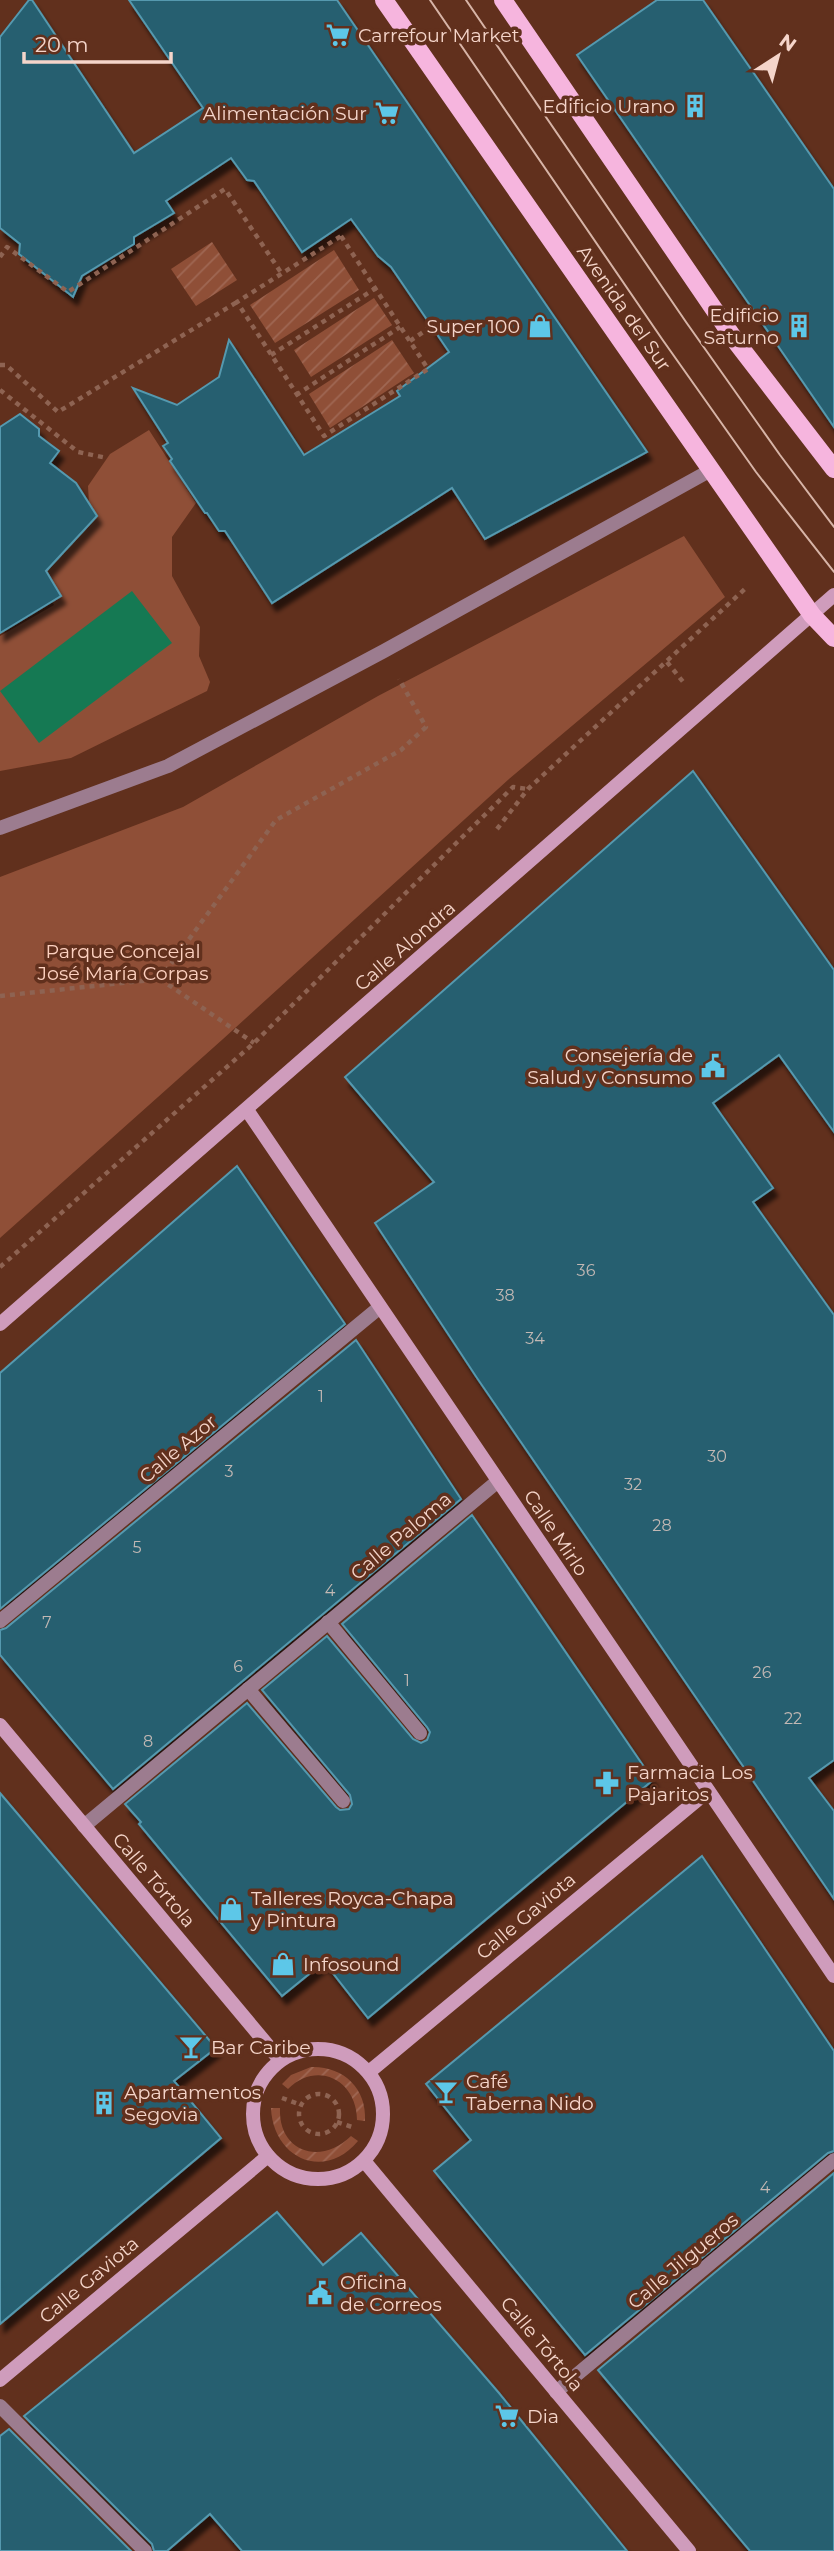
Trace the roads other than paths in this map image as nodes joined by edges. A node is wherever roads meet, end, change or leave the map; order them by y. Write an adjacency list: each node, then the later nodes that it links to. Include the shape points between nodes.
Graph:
1 (384, 0): 4 (main road, Avenida del Sur)
2 (503, 0): 3 (main road, via 737,343)
3 (834, 469)
4 (711, 470): 6 (main road, Avenida del Sur); 8 (street, via 168,766)
5 (834, 595): 6 (street, Calle Alondra)
6 (813, 615): 7 (main road, Avenida del Sur); 9 (street, Calle Alondra)
7 (834, 638)
8 (0, 828)
9 (247, 1110): 10 (street, Calle Mirlo); 11 (street, Calle Alondra)
10 (380, 1307): 12 (street, Calle Mirlo); 13 (street, Calle Azor)
11 (0, 1324)
12 (498, 1481): 14 (street, Calle Paloma); 18 (street, Calle Mirlo)
13 (0, 1621)
14 (328, 1622): 15 (street, Calle Paloma); 17 (street)
15 (248, 1689): 19 (street); 20 (street, Calle Paloma)
16 (0, 1725): 20 (street, Calle Tórtola)
17 (420, 1733)
18 (708, 1791): 21 (street, Calle Mirlo); 23 (street, Calle Gaviota)
19 (343, 1801)
20 (84, 1826): 22 (street, Calle Tórtola)
21 (834, 1976)
22 (280, 2060): 23 (street, via 317,2048 336,2051); 24 (street, via 267,2072 253,2105 258,2141)
23 (369, 2071): 26 (street, via 384,2108 376,2146)
24 (268, 2156): 26 (street, via 297,2177 315,2180 333,2179); 27 (street, Calle Gaviota)
25 (834, 2160): 28 (street, Calle Jilgueros)
26 (365, 2162): 28 (street, Calle Tórtola)
27 (0, 2380)
28 (556, 2392): 31 (street, Calle Tórtola)
29 (0, 2406): 30 (street)
30 (145, 2551)
31 (690, 2551)

